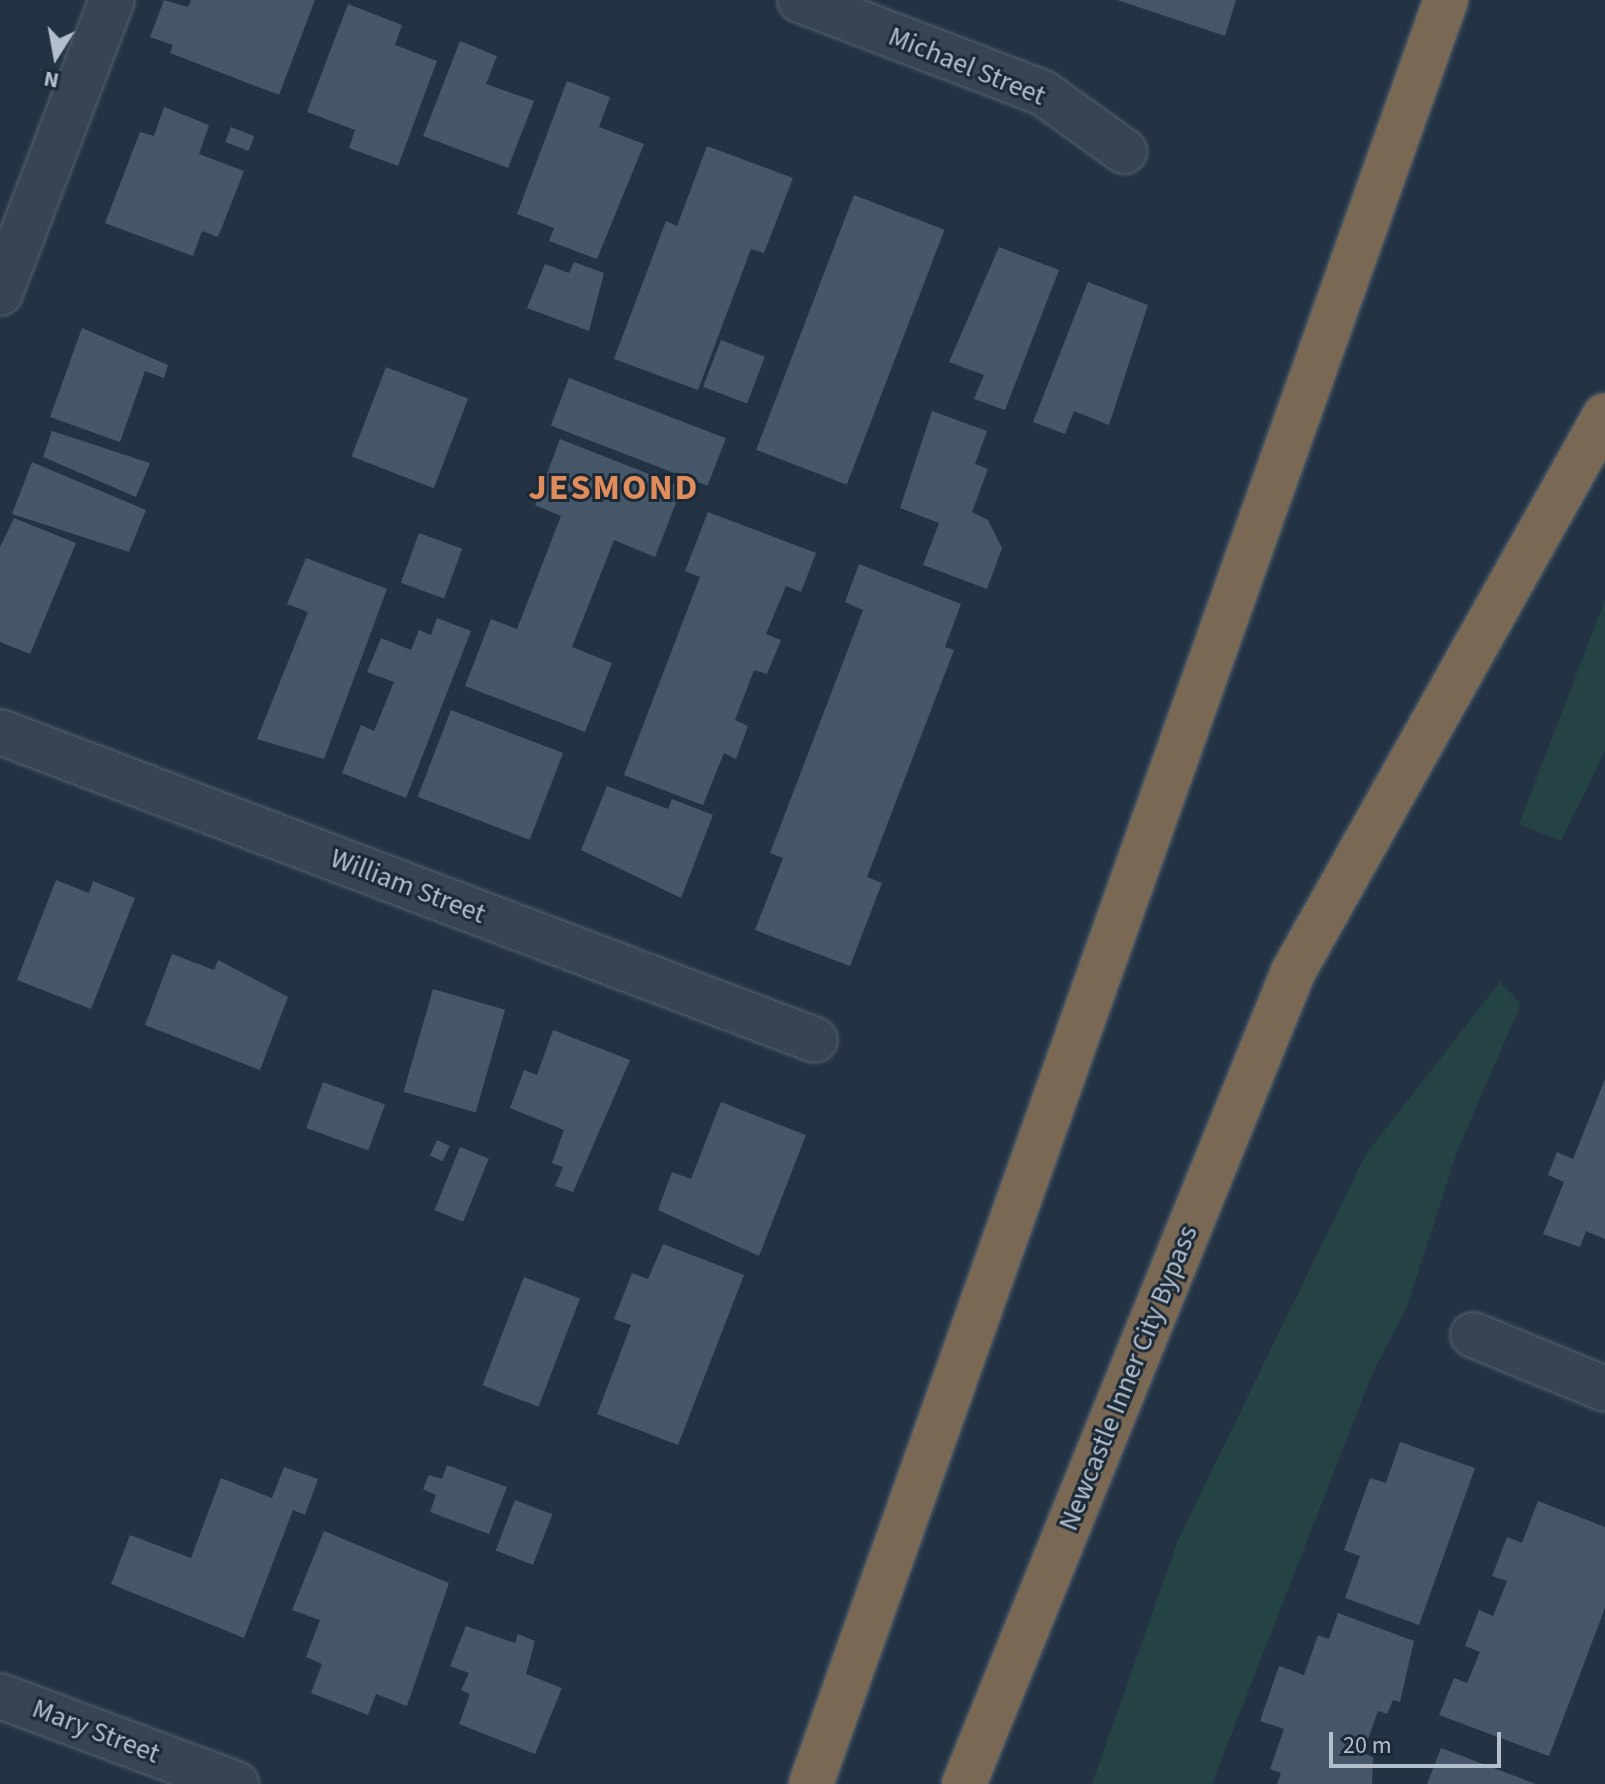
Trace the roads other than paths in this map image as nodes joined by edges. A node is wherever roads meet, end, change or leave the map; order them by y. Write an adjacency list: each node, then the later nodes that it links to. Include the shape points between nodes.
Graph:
1 (112, 0): 5 (street)
2 (800, 0): 4 (street, Michael Street, via 1043,93)
3 (1446, 0): 13 (highway)
4 (1124, 151)
5 (0, 293)
6 (1605, 415): 14 (highway, Newcastle Inner City Bypass, via 1293,972)
7 (0, 732): 8 (street, William Street)
8 (815, 1040)
9 (1473, 1335): 10 (street)
10 (1605, 1389)
11 (0, 1696): 12 (street, Mary Street)
12 (236, 1784)
13 (811, 1784)
14 (964, 1784)

